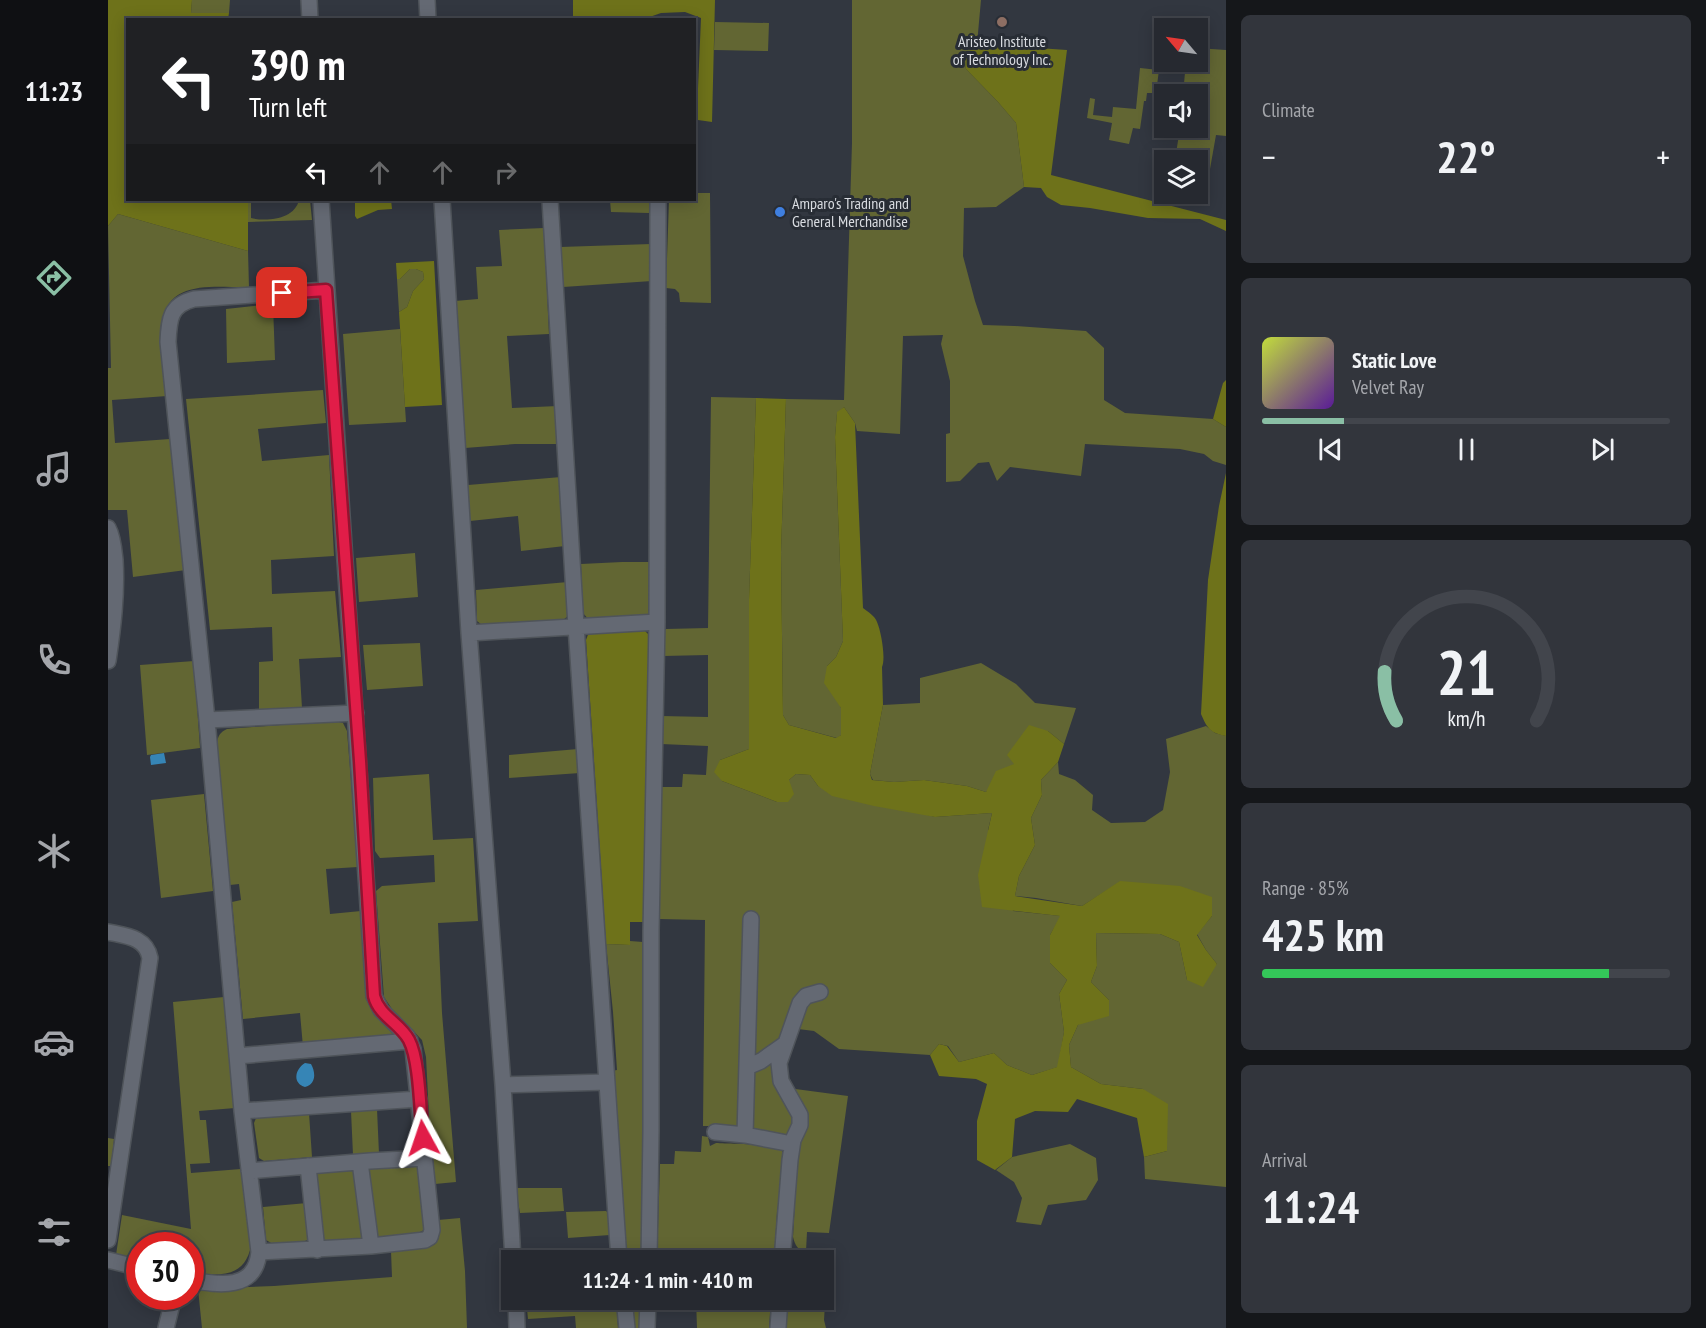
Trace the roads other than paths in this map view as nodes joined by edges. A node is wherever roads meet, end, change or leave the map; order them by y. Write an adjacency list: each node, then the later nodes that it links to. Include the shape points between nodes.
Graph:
1 (309, 0): 3 (street)
2 (427, 0): 4 (street)
3 (310, 18)
4 (429, 18)
5 (321, 201): 9 (street)
6 (441, 201): 13 (street)
7 (550, 201): 12 (street)
8 (658, 201): 11 (street)
9 (326, 290): 15 (street); 16 (street, via 194,299 184,302 171,316 168,342)
10 (108, 528): 14 (street, via 114,552 116,603)
11 (657, 622): 12 (street); 40 (street)
12 (576, 626): 13 (street); 24 (street)
13 (469, 633): 25 (street)
14 (108, 661)
15 (356, 713): 16 (street); 20 (street, via 374,996 381,1010)
16 (207, 720): 22 (street)
17 (751, 919): 23 (street)
18 (108, 933): 35 (street, via 139,941 150,958)
19 (820, 992): 21 (street, via 806,996 800,1003)
20 (410, 1041): 22 (street); 26 (street)
21 (785, 1044): 23 (street); 30 (street, via 779,1075 800,1115)
22 (237, 1056): 27 (street)
23 (747, 1066): 29 (street)
24 (607, 1082): 25 (street); 39 (street)
25 (503, 1085): 38 (street)
26 (419, 1099): 27 (street); 31 (street)
27 (242, 1111): 34 (street)
28 (715, 1132): 29 (street)
29 (745, 1135): 30 (street)
30 (792, 1144): 41 (street)
31 (424, 1158): 32 (street); 36 (street, via 432,1223 430,1237)
32 (360, 1162): 33 (street); 36 (street)
33 (308, 1166): 34 (street); 37 (street)
34 (249, 1171): 42 (street)
35 (108, 1239)
36 (371, 1246): 37 (street)
37 (317, 1250): 42 (street)
38 (512, 1250)
39 (619, 1250)
40 (649, 1250)
41 (783, 1250)
42 (259, 1252): 45 (street, via 254,1270 239,1281 218,1285)
43 (108, 1260): 44 (street)
44 (126, 1264)
45 (204, 1282)
46 (170, 1310): 51 (street)
47 (516, 1310): 52 (street)
48 (625, 1310): 53 (street)
49 (648, 1310): 54 (street)
50 (779, 1310): 55 (street)
51 (166, 1328)
52 (517, 1328)
53 (627, 1328)
54 (647, 1328)
55 (778, 1328)

